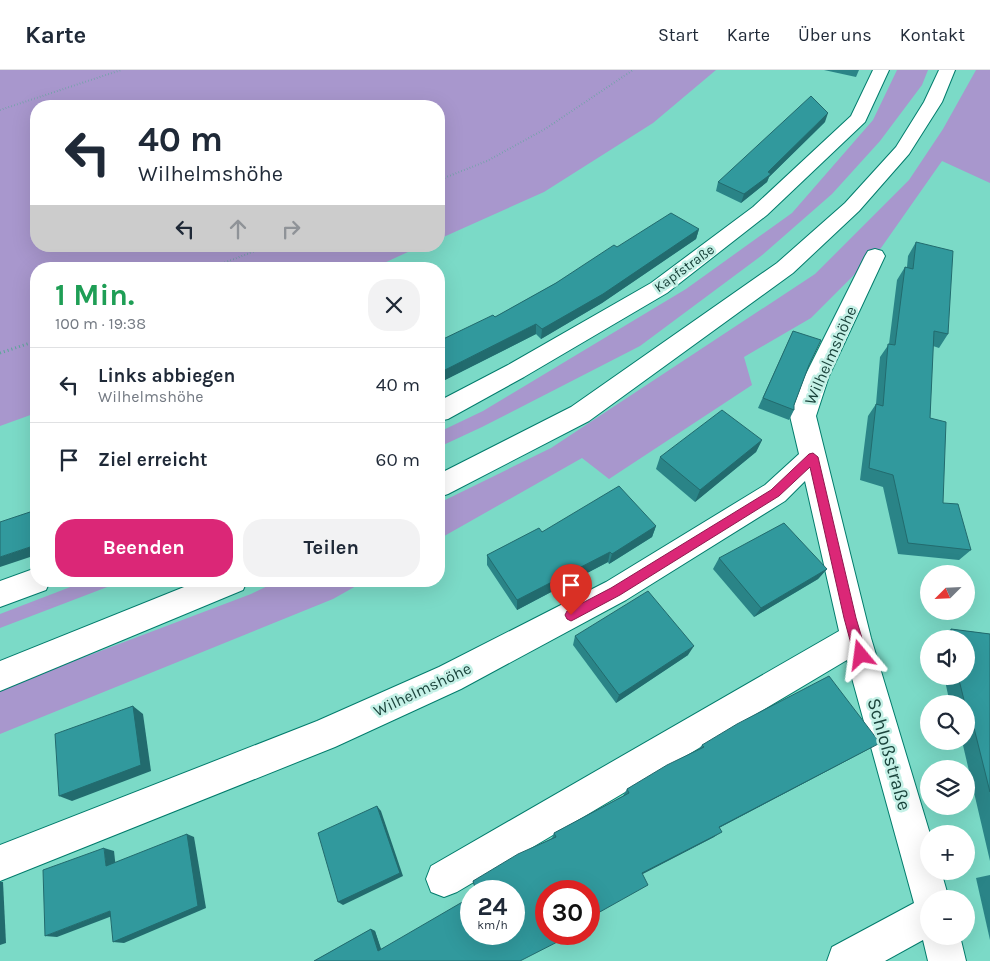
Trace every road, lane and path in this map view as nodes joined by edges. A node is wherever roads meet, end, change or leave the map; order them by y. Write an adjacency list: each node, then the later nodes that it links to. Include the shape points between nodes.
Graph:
1 (122, 70): 5 (path)
2 (632, 70): 8 (path, via 545,130 487,161)
3 (881, 70): 14 (street, Kapfstraße, via 860,118 760,211 659,288)
4 (947, 70): 16 (street, via 933,102 903,150 852,207 785,268 580,414)
5 (30, 100)
6 (30, 100): 7 (path)
7 (0, 110)
8 (445, 178)
9 (252, 252): 11 (path)
10 (875, 256): 15 (street, Wilhelmshöhe, via 817,376 803,416)
11 (226, 262)
12 (30, 343): 13 (path)
13 (0, 353)
14 (445, 409)
15 (813, 457): 20 (street, Wilhelmshöhe); 22 (street, Wilhelmshöhe, via 775,493 616,592 450,678 323,735)
16 (445, 483)
17 (30, 583): 19 (street)
18 (218, 587): 21 (street)
19 (0, 594)
20 (856, 638): 23 (street); 24 (street, Schloßstraße)
21 (0, 676)
22 (0, 863)
23 (444, 878)
24 (928, 890)
25 (920, 921): 27 (street)
26 (943, 945): 28 (street)
27 (846, 961)
28 (947, 961)

